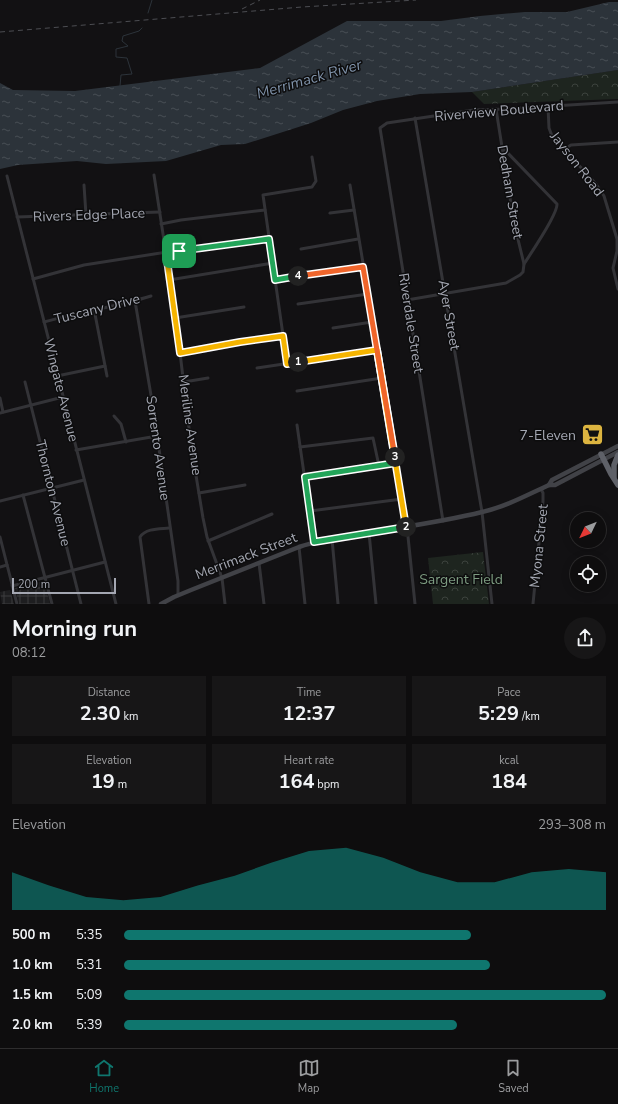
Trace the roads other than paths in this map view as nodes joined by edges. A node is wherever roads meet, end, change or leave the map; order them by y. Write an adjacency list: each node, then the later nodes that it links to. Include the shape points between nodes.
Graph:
1 (618, 102): 2 (street, Riverview Boulevard)
2 (548, 107): 3 (street, Riverview Boulevard); 8 (street, Jayson Road, via 550,131)
3 (496, 110): 4 (street, Riverview Boulevard, via 474,110); 7 (street, Dedham Street)
4 (416, 118): 5 (street, Riverview Boulevard); 34 (street, Ayer Street)
5 (381, 126): 36 (street, Riverdale Street, via 379,131)
6 (618, 142): 8 (street, via 571,145)
7 (502, 147): 27 (street, Dedham Street, via 514,223); 27 (street, via 558,208)
8 (564, 150): 24 (street, Jayson Road, via 603,193 616,235)
9 (312, 157): 14 (street, via 316,181 314,185 310,188 263,195)
10 (154, 175): 16 (street, Meriline Avenue)
11 (7, 176): 19 (street, Wingate Avenue)
12 (84, 185): 18 (street)
13 (350, 185): 15 (street)
14 (265, 210): 20 (street); 21 (street)
15 (354, 210): 17 (street); 22 (street)
16 (160, 212): 18 (street, Rivers Edge Place); 20 (street, Meriline Avenue)
17 (330, 213)
18 (86, 215): 19 (street, Rivers Edge Place)
19 (18, 217): 29 (street, Wingate Avenue)
20 (161, 224): 25 (street, Meriline Avenue)
21 (269, 239): 25 (street); 26 (street)
22 (358, 239): 23 (street); 28 (street)
23 (301, 249)
24 (617, 251): 32 (street, Jayson Road, via 612,268)
25 (166, 253): 29 (street, via 84,265); 30 (street, Meriline Avenue)
26 (273, 263): 30 (street); 31 (street)
27 (524, 264): 34 (street, via 521,274 506,283)
28 (363, 267): 31 (street); 33 (street)
29 (33, 279): 42 (street, Wingate Avenue)
30 (169, 280): 41 (street, Meriline Avenue)
31 (275, 280): 45 (street)
32 (618, 289)
33 (368, 294): 38 (street); 43 (street)
34 (445, 294): 36 (street); 87 (street, Ayer Street)
35 (151, 296): 37 (street, Tuscany Drive)
36 (407, 300): 89 (street, Riverdale Street)
37 (135, 301): 40 (street, Tuscany Drive); 64 (street, Sorrento Avenue)
38 (298, 304)
39 (244, 307): 41 (street)
40 (94, 310): 42 (street, Tuscany Drive); 49 (street)
41 (175, 318): 47 (street, Meriline Avenue)
42 (44, 322): 51 (street, Wingate Avenue)
43 (372, 322): 44 (street); 46 (street)
44 (333, 328)
45 (283, 336): 47 (street); 48 (street)
46 (377, 350): 48 (street); 54 (street)
47 (180, 353): 56 (street, Meriline Avenue)
48 (287, 364): 50 (street)
49 (105, 366): 51 (street); 52 (street)
50 (257, 368)
51 (57, 376): 58 (street, Wingate Avenue)
52 (107, 376)
53 (208, 378): 56 (street)
54 (382, 378): 57 (street); 72 (street)
55 (25, 382): 60 (street, Thornton Avenue)
56 (184, 382): 82 (street, Meriline Avenue)
57 (297, 391)
58 (63, 397): 60 (street); 68 (street, Wingate Avenue)
59 (0, 398): 61 (street)
60 (31, 405): 61 (street); 80 (street, Thornton Avenue)
61 (1, 412)
62 (114, 416): 65 (street, via 121,424)
63 (297, 425): 67 (street)
64 (157, 436): 65 (street); 91 (street, Sorrento Avenue)
65 (126, 442): 68 (street)
66 (618, 446): 69 (main road)
67 (300, 447): 73 (street, via 373,438); 74 (street)
68 (76, 450): 76 (street, Wingate Avenue)
69 (601, 454): 71 (highway); 78 (main road, via 552,480)
70 (618, 454): 71 (main road); 75 (highway, via 614,465)
71 (604, 460): 75 (highway); 78 (main road, via 555,485)
72 (396, 463): 73 (street); 84 (street)
73 (380, 466): 74 (street)
74 (305, 477): 86 (street)
75 (614, 478): 79 (highway)
76 (84, 480): 80 (street); 98 (street, Wingate Avenue)
77 (245, 485): 82 (street)
78 (549, 485): 81 (main road, Merrimack Street)
79 (618, 485)
80 (52, 488): 83 (street); 102 (street, Thornton Avenue)
81 (542, 489): 87 (main road, Merrimack Street); 120 (street, Myona Street)
82 (199, 493): 95 (street, Meriline Avenue)
83 (23, 495): 85 (street); 103 (street)
84 (402, 499): 86 (street); 90 (street)
85 (0, 501)
86 (310, 511): 96 (street)
87 (482, 512): 89 (main road, Merrimack Street); 119 (street, Ayer Street)
88 (272, 514): 95 (street)
89 (443, 521): 90 (main road, Merrimack Street)
90 (407, 527): 92 (main road, Merrimack Street); 118 (street)
91 (169, 528): 106 (street, Sorrento Avenue); 111 (street, via 147,531 140,537)
92 (369, 533): 94 (main road, Merrimack Street); 117 (street)
93 (0, 537): 100 (street)
94 (332, 539): 96 (main road, Merrimack Street); 116 (street)
95 (208, 541): 104 (street, Meriline Avenue)
96 (314, 542): 97 (main road, Merrimack Street)
97 (299, 547): 99 (main road, Merrimack Street); 115 (street)
98 (105, 562): 102 (street); 110 (street, Wingate Avenue)
99 (259, 563): 104 (main road, Merrimack Street); 114 (street)
100 (7, 565): 101 (street); 105 (street)
101 (0, 567)
102 (73, 570): 103 (street); 109 (street, Thornton Avenue)
103 (45, 577): 105 (street); 108 (street)
104 (222, 578): 106 (main road, Merrimack Street); 113 (street, Meriline Avenue)
105 (12, 586): 107 (street)
106 (178, 595): 112 (main road, Merrimack Street)
107 (17, 604)
108 (52, 604)
109 (81, 604)
110 (116, 604)
111 (149, 604)
112 (161, 604)
113 (225, 604)
114 (264, 604)
115 (305, 604)
116 (338, 604)
117 (376, 604)
118 (415, 604)
119 (492, 604)
120 (533, 604)

